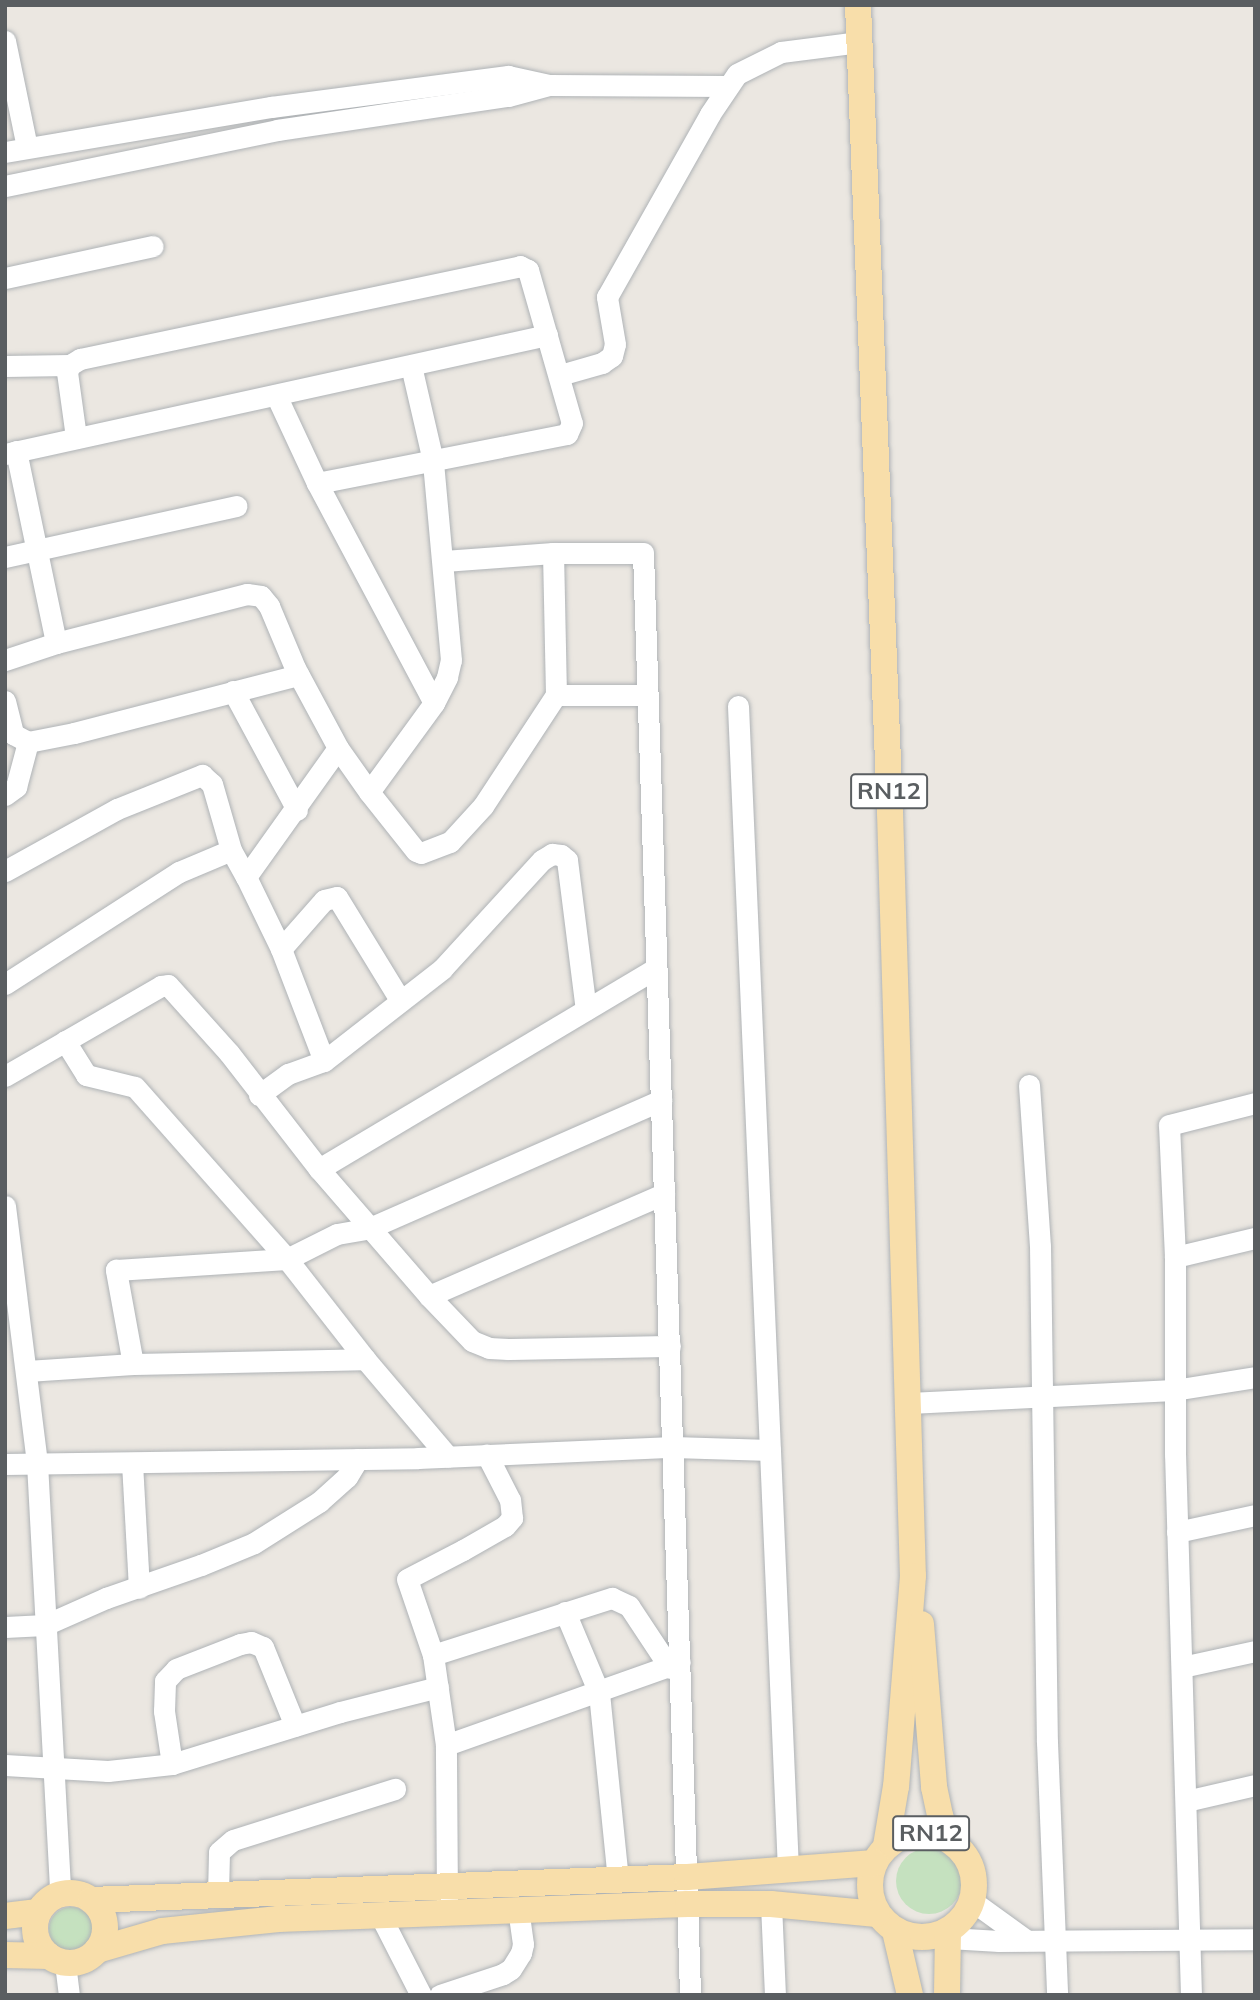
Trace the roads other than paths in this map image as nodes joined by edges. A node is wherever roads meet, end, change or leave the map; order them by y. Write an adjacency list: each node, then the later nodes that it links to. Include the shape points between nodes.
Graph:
1 (858, 5): 3 (main road, RN12)
2 (5, 41): 6 (street)
3 (859, 42): 5 (street, via 780,52 737,74); 70 (main road, RN12)
4 (549, 85): 5 (street); 6 (street, via 508,76 384,90); 8 (street, via 508,96 277,130)
5 (728, 86): 15 (street, via 607,297 615,344 612,356)
6 (27, 147): 7 (street)
7 (5, 152)
8 (5, 186)
9 (153, 246): 10 (street)
10 (5, 278)
11 (547, 335): 12 (street, via 528,270 520,266 275,316 80,359); 14 (street); 15 (street)
12 (70, 365): 13 (street); 17 (street, via 67,372)
13 (5, 366)
14 (411, 366): 16 (street); 19 (street)
15 (560, 374): 19 (street, via 572,423 567,434)
16 (276, 395): 17 (street); 20 (street)
17 (76, 437): 18 (street)
18 (11, 453): 22 (street)
19 (433, 461): 20 (street); 25 (street)
20 (317, 483): 33 (street)
21 (236, 506): 22 (street)
22 (36, 548): 24 (street); 26 (street)
23 (553, 553): 25 (street); 30 (street); 31 (street, via 643,554)
24 (5, 557)
25 (444, 561): 33 (street, via 451,660)
26 (56, 643): 27 (street); 28 (street, via 254,595 269,606)
27 (5, 660)
28 (299, 675): 29 (street); 36 (street)
29 (233, 691): 35 (street); 39 (street)
30 (556, 695): 31 (street); 37 (street, via 483,806 438,849 416,851)
31 (647, 695): 44 (street)
32 (5, 701): 35 (street, via 13,734)
33 (434, 703): 37 (street)
34 (738, 706): 72 (street)
35 (28, 742): 38 (street, via 16,788)
36 (338, 748): 37 (street); 39 (street)
37 (369, 792)
38 (5, 795)
39 (297, 810): 42 (street)
40 (231, 849): 41 (street, via 212,784 202,775 117,809); 42 (street); 45 (street, via 179,872)
41 (5, 871)
42 (246, 877): 43 (street)
43 (281, 949): 46 (street, via 324,900 337,897); 49 (street)
44 (656, 968): 47 (street); 53 (street)
45 (5, 985)
46 (400, 1000): 47 (street, via 442,969 552,854 567,860); 49 (street)
47 (586, 1010): 55 (street)
48 (65, 1041): 50 (street); 52 (street, via 169,985); 61 (street, via 86,1075 135,1087)
49 (324, 1061): 52 (street, via 288,1074)
50 (5, 1076)
51 (1029, 1085): 69 (street, via 1040,1246)
52 (259, 1095): 55 (street)
53 (661, 1100): 56 (street); 58 (street)
54 (1255, 1103): 60 (street, via 1169,1125)
55 (319, 1169): 58 (street)
56 (664, 1194): 62 (street); 63 (street)
57 (5, 1206): 66 (street)
58 (370, 1228): 61 (street, via 337,1234); 62 (street)
59 (1255, 1238): 60 (street)
60 (1175, 1257): 68 (street)
61 (287, 1259): 64 (street); 65 (street, via 116,1270)
62 (429, 1296): 63 (street, via 472,1341 489,1348)
63 (670, 1346): 71 (street)
64 (365, 1359): 65 (street); 74 (street)
65 (133, 1364): 66 (street)
66 (27, 1371): 78 (street)
67 (1255, 1377): 68 (street)
68 (1174, 1390): 69 (street); 80 (street)
69 (1041, 1397): 70 (street); 124 (street, via 1047,1742)
70 (909, 1403): 81 (main road, RN12)
71 (673, 1447): 72 (street); 73 (street); 88 (street)
72 (770, 1450): 102 (street)
73 (487, 1455): 74 (street); 87 (street, via 510,1500 512,1518 407,1579)
74 (448, 1457): 75 (street)
75 (358, 1459): 76 (street); 82 (street, via 347,1476 294,1520 226,1555)
76 (132, 1462): 78 (street); 82 (street)
77 (5, 1464): 78 (street)
78 (37, 1464): 84 (street)
79 (1255, 1515): 80 (street)
80 (1177, 1532): 89 (street)
81 (912, 1576): 100 (main road, RN12, via 922,1636 934,1787); 101 (main road, RN12, via 897,1773)
82 (139, 1588): 84 (street)
83 (565, 1612): 87 (street); 88 (street, via 606,1599 624,1601); 91 (street)
84 (45, 1625): 85 (street); 96 (street)
85 (5, 1627)
86 (1255, 1651): 89 (street)
87 (433, 1655): 90 (street)
88 (675, 1665): 91 (street); 103 (street)
89 (1182, 1667): 99 (street)
90 (438, 1687): 92 (street); 93 (street)
91 (599, 1693): 93 (street); 104 (street)
92 (295, 1726): 95 (street); 95 (street, via 263,1647 240,1644 176,1669 165,1681)
93 (446, 1745): 105 (street)
94 (5, 1765): 96 (street)
95 (172, 1765): 96 (street, via 131,1770)
96 (53, 1767): 106 (street)
97 (1255, 1785): 99 (street)
98 (396, 1788): 107 (street, via 233,1840 219,1852)
99 (1186, 1801): 120 (street)
100 (949, 1840): 101 (main road, RN12, via 916,1832); 109 (main road, RN12, via 968,1860)
101 (880, 1855): 102 (main road); 117 (main road, RN12, via 869,1887)
102 (788, 1870): 103 (main road)
103 (687, 1877): 104 (main road); 110 (street)
104 (618, 1879): 105 (main road)
105 (448, 1884): 107 (main road); 114 (street)
106 (60, 1894): 108 (main road, via 76,1893); 113 (main road, via 47,1900)
107 (218, 1894): 108 (main road)
108 (92, 1900): 125 (main road, via 104,1918 103,1940)
109 (972, 1901): 119 (main road, via 965,1915); 123 (street)
110 (688, 1904): 111 (main road); 112 (main road); 131 (street)
111 (771, 1904): 117 (main road); 132 (street)
112 (518, 1910): 114 (main road); 130 (street, via 523,1944 511,1969)
113 (38, 1912): 116 (main road); 127 (main road, via 36,1936)
114 (446, 1914): 115 (main road)
115 (380, 1915): 125 (main road, via 206,1925 162,1931); 129 (street)
116 (5, 1916)
117 (886, 1922): 119 (main road, via 913,1937); 133 (main road, RN12)
118 (1255, 1931): 121 (street)
119 (943, 1936): 123 (street); 134 (main road)
120 (1189, 1939): 121 (street); 124 (street); 136 (street)
121 (1230, 1939): 122 (street)
122 (1255, 1939)
123 (1026, 1940): 124 (street)
124 (1056, 1940): 135 (street)
125 (97, 1950): 127 (main road, via 83,1961)
126 (5, 1955): 127 (main road)
127 (57, 1959): 128 (street)
128 (69, 1995)
129 (421, 1995)
130 (440, 1995)
131 (690, 1995)
132 (775, 1995)
133 (910, 1995)
134 (947, 1995)
135 (1057, 1995)
136 (1191, 1995)

